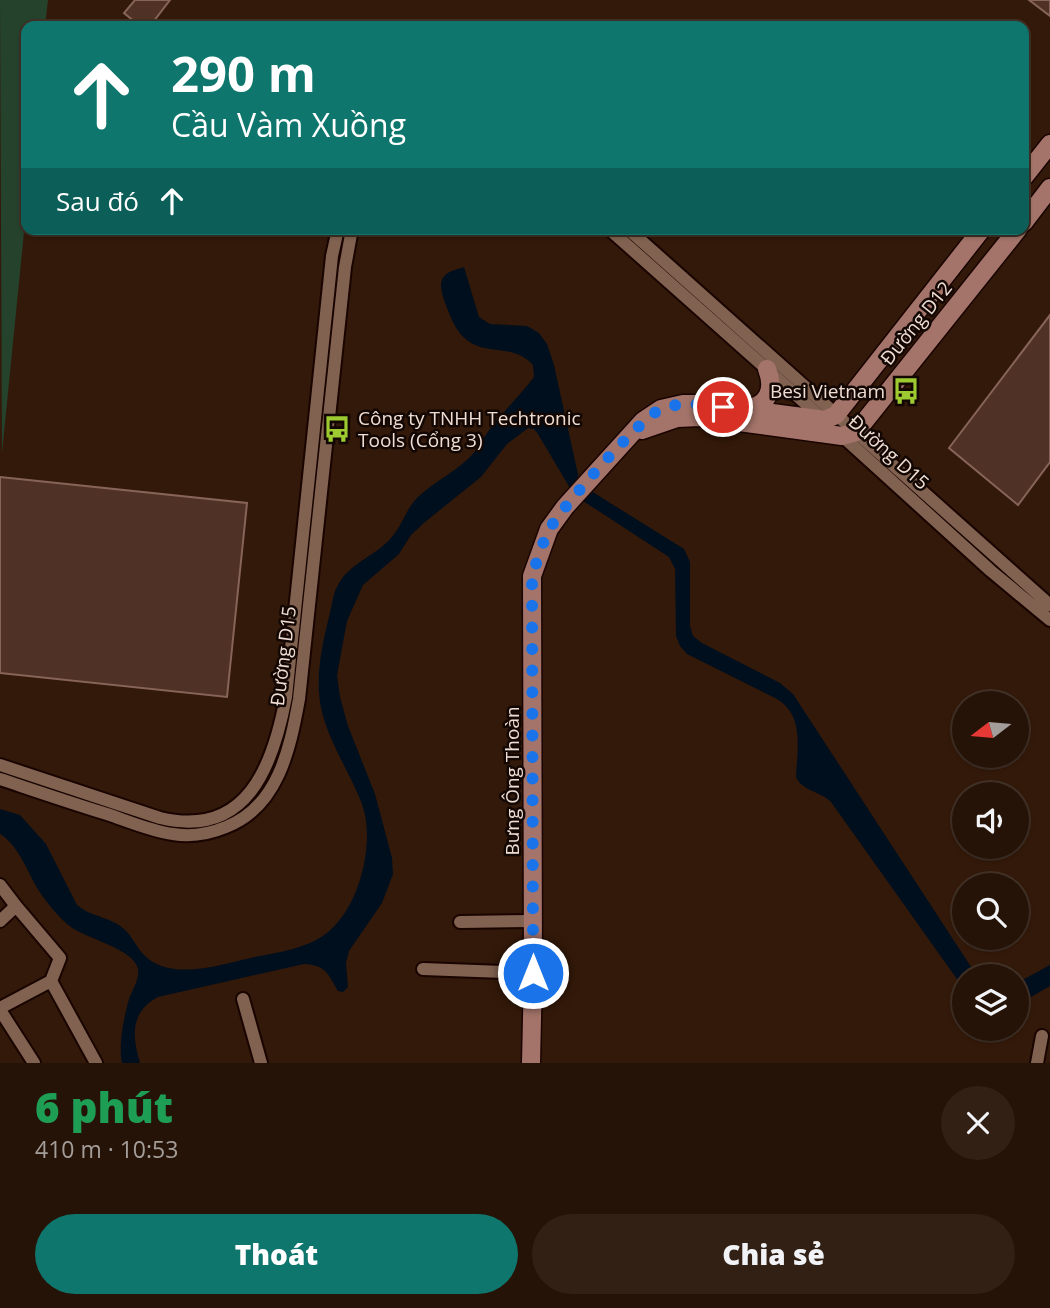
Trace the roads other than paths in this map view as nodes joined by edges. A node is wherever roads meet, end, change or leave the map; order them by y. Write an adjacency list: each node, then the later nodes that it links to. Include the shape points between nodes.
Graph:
1 (1050, 144): 2 (street)
2 (1029, 171)
3 (1050, 188): 4 (street)
4 (1029, 215)
5 (337, 235): 12 (street, Đường D15)
6 (350, 235): 12 (street, Đường D15)
7 (616, 235): 11 (street, Đường D15)
8 (634, 235): 14 (street, Đường D15)
9 (977, 235): 14 (street, Đường D12)
10 (1013, 235): 15 (street, Đường D12)
11 (767, 369): 13 (street, via 771,383 766,401); 14 (street, Đường D15)
12 (326, 387): 19 (street, Đường D15, via 286,697 270,763 254,789 217,815 174,821); 20 (street, Đường D15, via 294,726 279,775 264,799 232,825 203,834 175,834)
13 (743, 409): 14 (street, Bưng Ông Thoàn); 16 (street, Bưng Ông Thoàn, via 672,406 652,414)
14 (830, 418): 15 (street, Đường D15)
15 (849, 434): 16 (street, via 688,416); 17 (street, Đường D15); 18 (street, Đường D15, via 991,571)
16 (630, 436): 24 (street, Bưng Ông Thoàn, via 549,529 532,576)
17 (1050, 604)
18 (1050, 620)
19 (0, 765)
20 (0, 779)
21 (0, 885): 22 (street)
22 (16, 906): 23 (street); 28 (street, via 60,958)
23 (0, 921)
24 (533, 921): 25 (street); 27 (street, Bưng Ông Thoàn)
25 (460, 922)
26 (423, 969): 27 (street)
27 (533, 973): 35 (street, Bưng Ông Thoàn)
28 (51, 981): 30 (street); 33 (street)
29 (243, 999): 34 (street)
30 (0, 1009): 32 (street)
31 (1042, 1036): 36 (street)
32 (34, 1063)
33 (96, 1063)
34 (261, 1063)
35 (531, 1063)
36 (1037, 1063)

